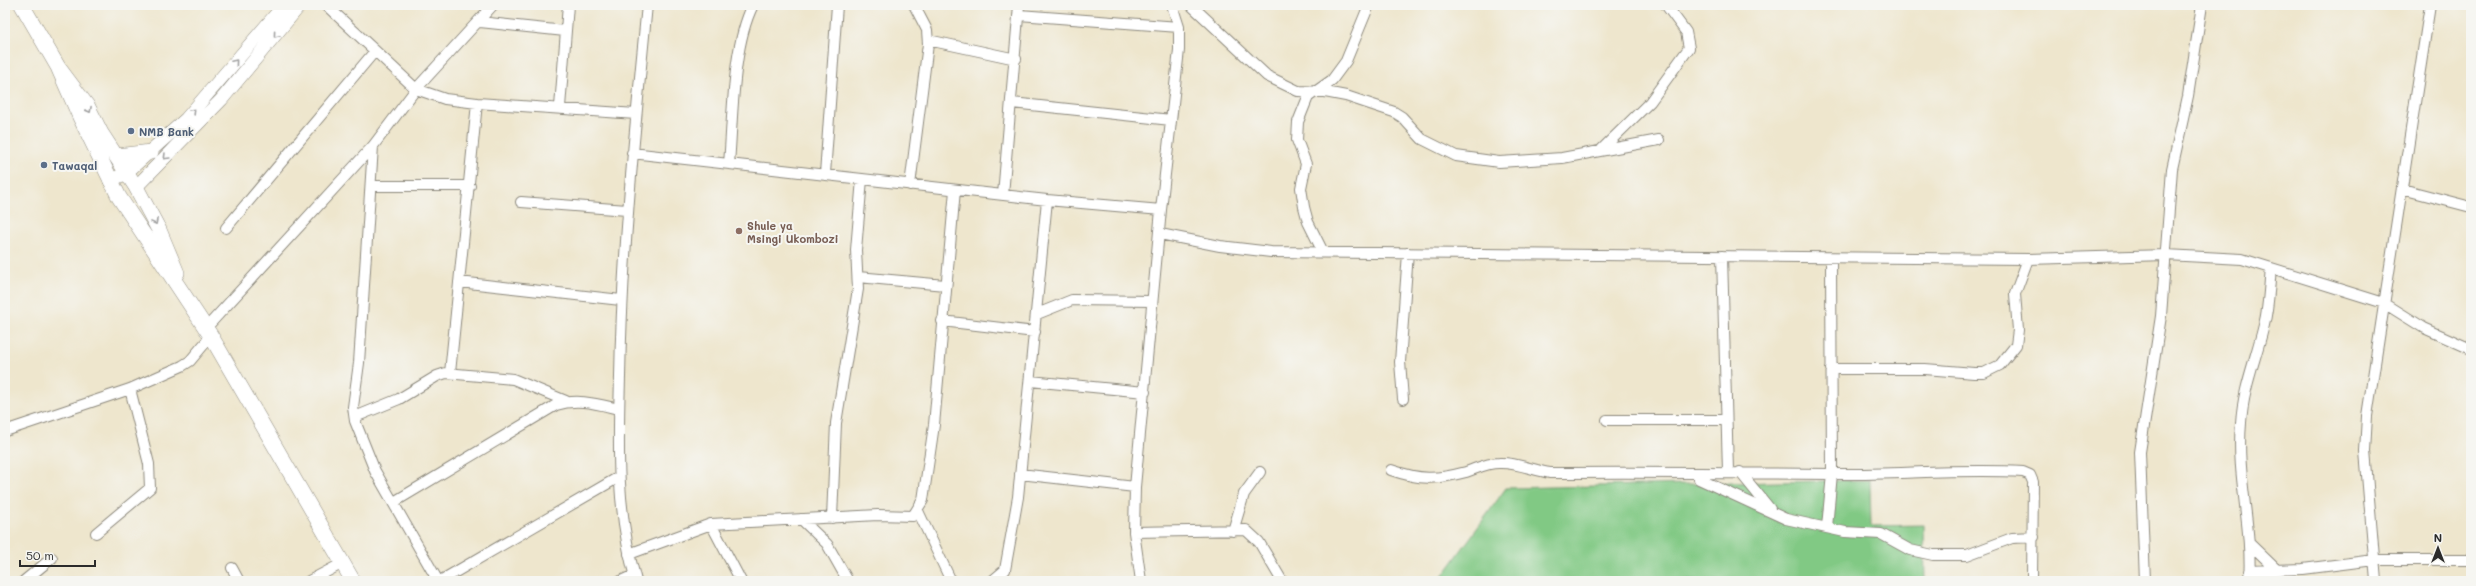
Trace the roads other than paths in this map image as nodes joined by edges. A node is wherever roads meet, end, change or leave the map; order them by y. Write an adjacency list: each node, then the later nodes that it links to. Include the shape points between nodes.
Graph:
1 (22, 5): 24 (highway)
2 (284, 5): 35 (main road, one-way to 2, via 210,92)
3 (300, 5): 46 (main road, one-way to 46, via 222,99)
4 (326, 5): 22 (street)
5 (493, 5): 18 (street)
6 (568, 5): 20 (street)
7 (647, 5): 30 (street)
8 (753, 5): 38 (street, via 746,19 741,43)
9 (837, 5): 40 (street)
10 (914, 5): 21 (street, via 928,30)
11 (1172, 5): 19 (street)
12 (1191, 5): 26 (street, via 1267,76 1292,88)
13 (1368, 5): 26 (street, via 1346,61 1332,80)
14 (1666, 5): 34 (street, via 1686,32 1689,48 1650,102)
15 (2202, 5): 59 (street, via 2188,96 2172,169)
16 (2430, 5): 47 (street)
17 (1019, 10): 19 (street); 23 (street)
18 (480, 22): 20 (street); 25 (street)
19 (1179, 27): 31 (street)
20 (565, 31): 29 (street)
21 (928, 40): 23 (street); 43 (street)
22 (375, 51): 25 (street); 55 (street)
23 (1016, 59): 28 (street)
24 (58, 67): 37 (highway, one-way to 37, via 88,107); 42 (highway)
25 (416, 89): 27 (street, via 445,99); 33 (street)
26 (1313, 92): 34 (street, via 1346,96 1394,112 1422,139 1456,156 1472,160 1511,162 1568,157); 57 (street, via 1305,102 1300,115 1297,140 1306,164 1302,188 1304,207 1308,222)
27 (477, 103): 29 (street); 45 (street)
28 (1012, 103): 31 (street); 49 (street)
29 (560, 107): 30 (street)
30 (636, 114): 36 (street)
31 (1171, 120): 54 (street)
32 (1659, 140): 34 (street, via 1626,144)
33 (373, 146): 44 (street); 73 (street)
34 (1600, 151)
35 (151, 152): 37 (highway); 39 (main road)
36 (632, 153): 38 (street); 53 (street)
37 (117, 156): 39 (highway)
38 (728, 164): 40 (street)
39 (126, 173): 42 (main road); 46 (highway)
40 (825, 174): 41 (street)
41 (862, 179): 43 (street); 64 (street, via 856,250)
42 (110, 181): 68 (highway, via 136,225)
43 (910, 185): 48 (street)
44 (370, 186): 45 (street); 84 (street)
45 (470, 186): 65 (street)
46 (136, 187): 68 (highway, one-way to 68, via 159,230)
47 (2402, 189): 52 (street); 70 (street)
48 (955, 190): 49 (street); 66 (street)
49 (1003, 195): 50 (street)
50 (1047, 200): 54 (street); 71 (street)
51 (521, 202): 53 (street)
52 (2471, 207)
53 (627, 210): 67 (street)
54 (1161, 210): 56 (street)
55 (226, 228)
56 (1160, 234): 57 (street, via 1220,246 1271,252); 69 (street)
57 (1323, 252): 58 (street)
58 (1408, 253): 60 (street); 81 (street, via 1400,362)
59 (2166, 255): 62 (street); 63 (street, via 2242,259); 131 (street, via 2161,316 2140,452)
60 (1722, 256): 61 (street); 86 (street)
61 (1831, 258): 62 (street); 76 (street)
62 (2028, 259): 76 (street, via 2015,294 2018,330 2016,345 2010,355 1996,367 1984,373 1925,368)
63 (2270, 268): 70 (street); 108 (street, via 2264,324 2247,378 2240,424 2240,460)
64 (858, 277): 66 (street); 100 (street, via 855,313 836,423)
65 (459, 282): 67 (street); 77 (street)
66 (945, 285): 72 (street)
67 (621, 300): 83 (street)
68 (189, 301): 73 (highway)
69 (1152, 301): 71 (street, via 1072,300 1047,312); 80 (street)
70 (2384, 303): 75 (street, via 2424,328); 111 (street, via 2369,394 2365,451)
71 (1036, 314): 74 (street)
72 (942, 321): 74 (street); 98 (street, via 934,425 923,500)
73 (208, 332): 79 (street, via 190,361); 113 (highway)
74 (1035, 332): 78 (street)
75 (2471, 349)
76 (1831, 369): 93 (street)
77 (450, 373): 82 (street, via 513,379); 84 (street, via 437,376 400,399)
78 (1030, 381): 80 (street); 92 (street)
79 (130, 389): 87 (street); 106 (street, via 149,464 150,488)
80 (1145, 392): 96 (street)
81 (1403, 399)
82 (566, 401): 83 (street, via 582,401); 97 (street)
83 (619, 409): 94 (street)
84 (354, 417): 97 (street, via 369,458)
85 (1607, 420): 86 (street)
86 (1726, 420): 89 (street)
87 (5, 431)
88 (1391, 470): 89 (street, via 1422,479 1440,478 1499,462 1550,473)
89 (1728, 471): 91 (street)
90 (1260, 472): 104 (street, via 1244,494)
91 (1740, 472): 93 (street); 99 (street)
92 (1020, 474): 96 (street); 127 (street, via 1007,563 1005,570)
93 (1832, 474): 103 (street); 107 (street, via 1929,470 2023,472 2030,475 2033,482)
94 (619, 477): 109 (street, via 622,521); 122 (street)
95 (1699, 479): 99 (street)
96 (1135, 487): 105 (street)
97 (394, 502): 122 (street)
98 (918, 511): 100 (street, via 914,516 908,517 878,515); 126 (street)
99 (1773, 512): 103 (street, via 1801,524)
100 (832, 518): 101 (street)
101 (801, 519): 102 (street); 125 (street, via 827,544)
102 (711, 524): 109 (street); 124 (street)
103 (1828, 527): 107 (street, via 1845,532 1881,534 1910,550 1954,556 1967,555 2012,538)
104 (1233, 531): 105 (street, via 1188,529); 129 (street, via 1250,531)
105 (1134, 532): 128 (street)
106 (96, 533)
107 (2034, 536): 130 (street)
108 (2249, 544): 115 (street); 116 (street)
109 (629, 554): 117 (street)
110 (52, 558): 118 (street)
111 (2374, 560): 112 (street); 115 (street); 132 (street)
112 (2471, 560)
113 (343, 563): 120 (street); 121 (highway)
114 (232, 568): 119 (street)
115 (2276, 569): 116 (street)
116 (2249, 576)
117 (635, 578): 123 (street)
118 (24, 581)
119 (239, 581)
120 (309, 581)
121 (353, 581)
122 (439, 581)
123 (621, 581)
124 (741, 581)
125 (848, 581)
126 (952, 581)
127 (992, 581)
128 (1141, 581)
129 (1282, 581)
130 (2032, 581)
131 (2145, 581)
132 (2376, 581)

